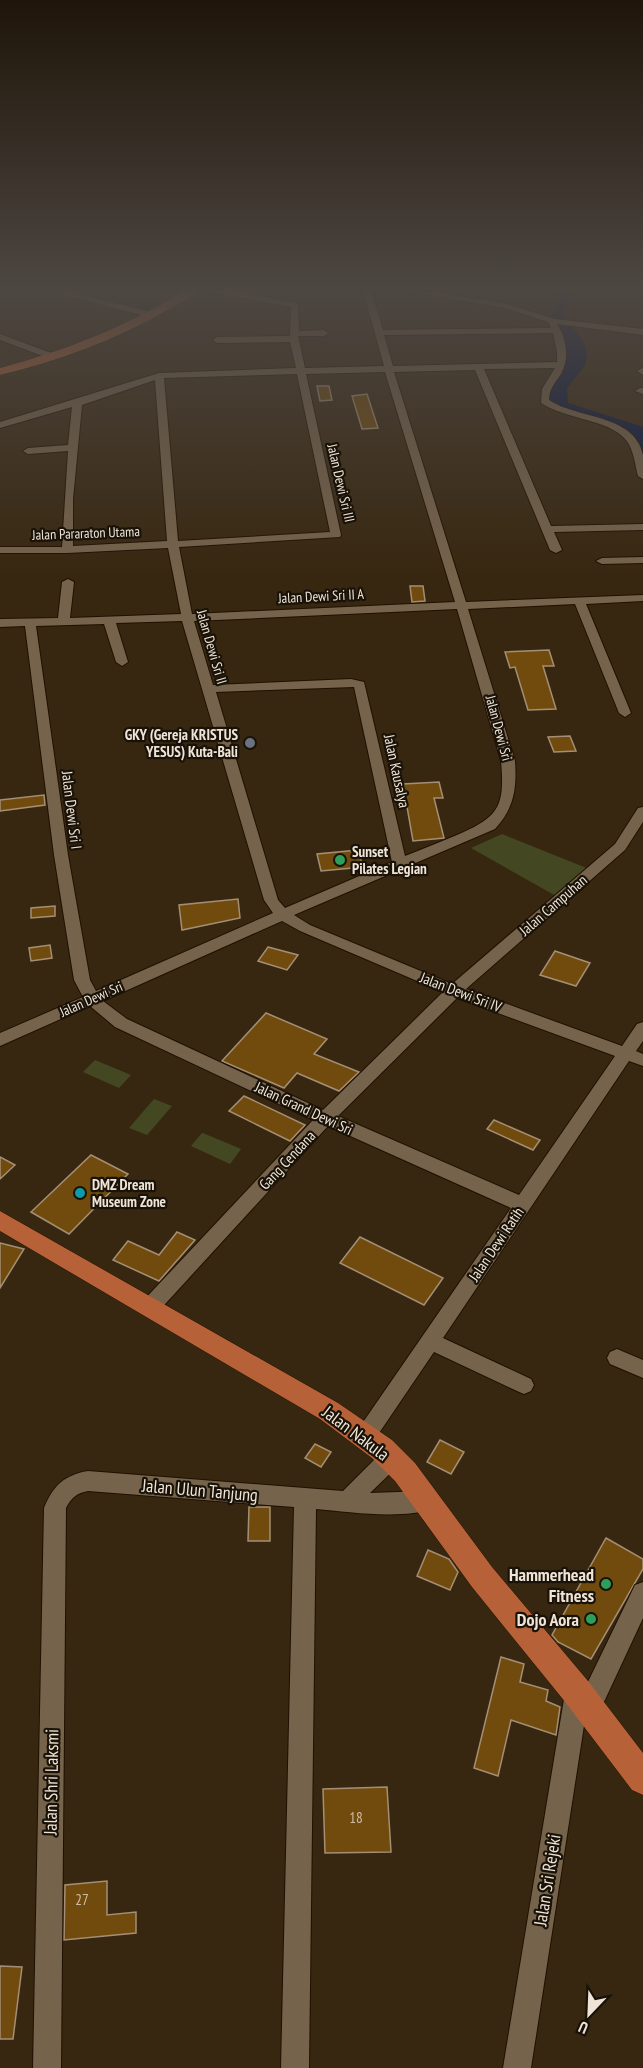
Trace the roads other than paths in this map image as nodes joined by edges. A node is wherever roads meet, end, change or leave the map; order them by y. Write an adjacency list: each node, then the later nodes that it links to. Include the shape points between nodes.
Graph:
1 (136, 384): 7 (street)
2 (160, 384): 14 (street, Jalan Dewi Sri II)
3 (304, 384): 14 (street, Jalan Dewi Sri III, via 336,535)
4 (394, 384): 23 (street, Jalan Dewi Sri)
5 (484, 384): 13 (street)
6 (550, 384): 11 (street, via 544,401 628,436)
7 (77, 403): 8 (street); 9 (street)
8 (0, 425)
9 (74, 448): 10 (street); 16 (street)
10 (28, 451)
11 (643, 476)
12 (643, 527): 13 (street)
13 (547, 529): 17 (street)
14 (173, 544): 16 (street, Jalan Pararaton Utama); 24 (street, Jalan Dewi Sri II)
15 (0, 550): 16 (street, Jalan Pararaton Utama)
16 (67, 550)
17 (556, 550)
18 (643, 560): 19 (street)
19 (602, 561)
20 (68, 582): 26 (street)
21 (643, 598): 22 (street, Jalan Dewi Sri II A)
22 (579, 600): 23 (street, Jalan Dewi Sri II A); 31 (street)
23 (462, 604): 24 (street, Jalan Dewi Sri II A); 33 (street, Jalan Dewi Sri, via 501,733 510,772 509,793 502,812 490,826)
24 (187, 617): 25 (street, Jalan Dewi Sri II A); 30 (street, Jalan Dewi Sri II)
25 (109, 620): 26 (street, Jalan Dewi Sri II A); 29 (street)
26 (64, 621): 27 (street, Jalan Dewi Sri II A)
27 (30, 622): 28 (street, Jalan Dewi Sri II A); 36 (street, Jalan Dewi Sri I, via 61,855 82,980)
28 (0, 623)
29 (122, 662)
30 (208, 689): 33 (street, Jalan Kausalya, via 351,682 360,685); 34 (street, Jalan Dewi Sri II, via 271,900)
31 (625, 713)
32 (643, 811): 35 (street, Jalan Campuhan, via 613,853)
33 (400, 865): 34 (street, Jalan Dewi Sri)
34 (283, 916): 35 (street, Jalan Dewi Sri IV); 36 (street, Jalan Dewi Sri)
35 (454, 991): 39 (street, Jalan Dewi Sri IV); 40 (street, Gang Cendana)
36 (93, 999): 38 (street, Jalan Dewi Sri); 40 (street, Jalan Grand Dewi Sri, via 121,1023)
37 (643, 1028): 39 (street, Jalan Dewi Ratih)
38 (0, 1040)
39 (635, 1056): 41 (street, Jalan Dewi Ratih)
40 (325, 1118): 41 (street, Jalan Grand Dewi Sri); 43 (street, Gang Cendana)
41 (523, 1205): 44 (street, Jalan Dewi Ratih)
42 (0, 1220): 43 (main road, Jalan Nakula)
43 (149, 1308): 48 (main road, Jalan Nakula)
44 (431, 1341): 47 (street); 48 (street, Jalan Dewi Ratih)
45 (617, 1358): 46 (street)
46 (643, 1369)
47 (525, 1385)
48 (366, 1435): 49 (main road, Jalan Nakula)
49 (392, 1458): 52 (main road, Jalan Nakula); 53 (street)
50 (59, 1497): 51 (street, Jalan Ulun Tanjung, via 76,1482 88,1481); 57 (street, Jalan Shri Laksmi, via 55,1508)
51 (305, 1499): 53 (street, Jalan Ulun Tanjung); 58 (street)
52 (427, 1501): 53 (street, Jalan Ulun Tanjung); 55 (main road, Jalan Nakula, via 482,1578)
53 (347, 1502)
54 (643, 1593): 55 (street, Jalan Sri Rejeki)
55 (583, 1700): 56 (main road, Jalan Nakula); 59 (street, Jalan Sri Rejeki)
56 (643, 1779)
57 (47, 2068)
58 (295, 2068)
59 (517, 2068)

